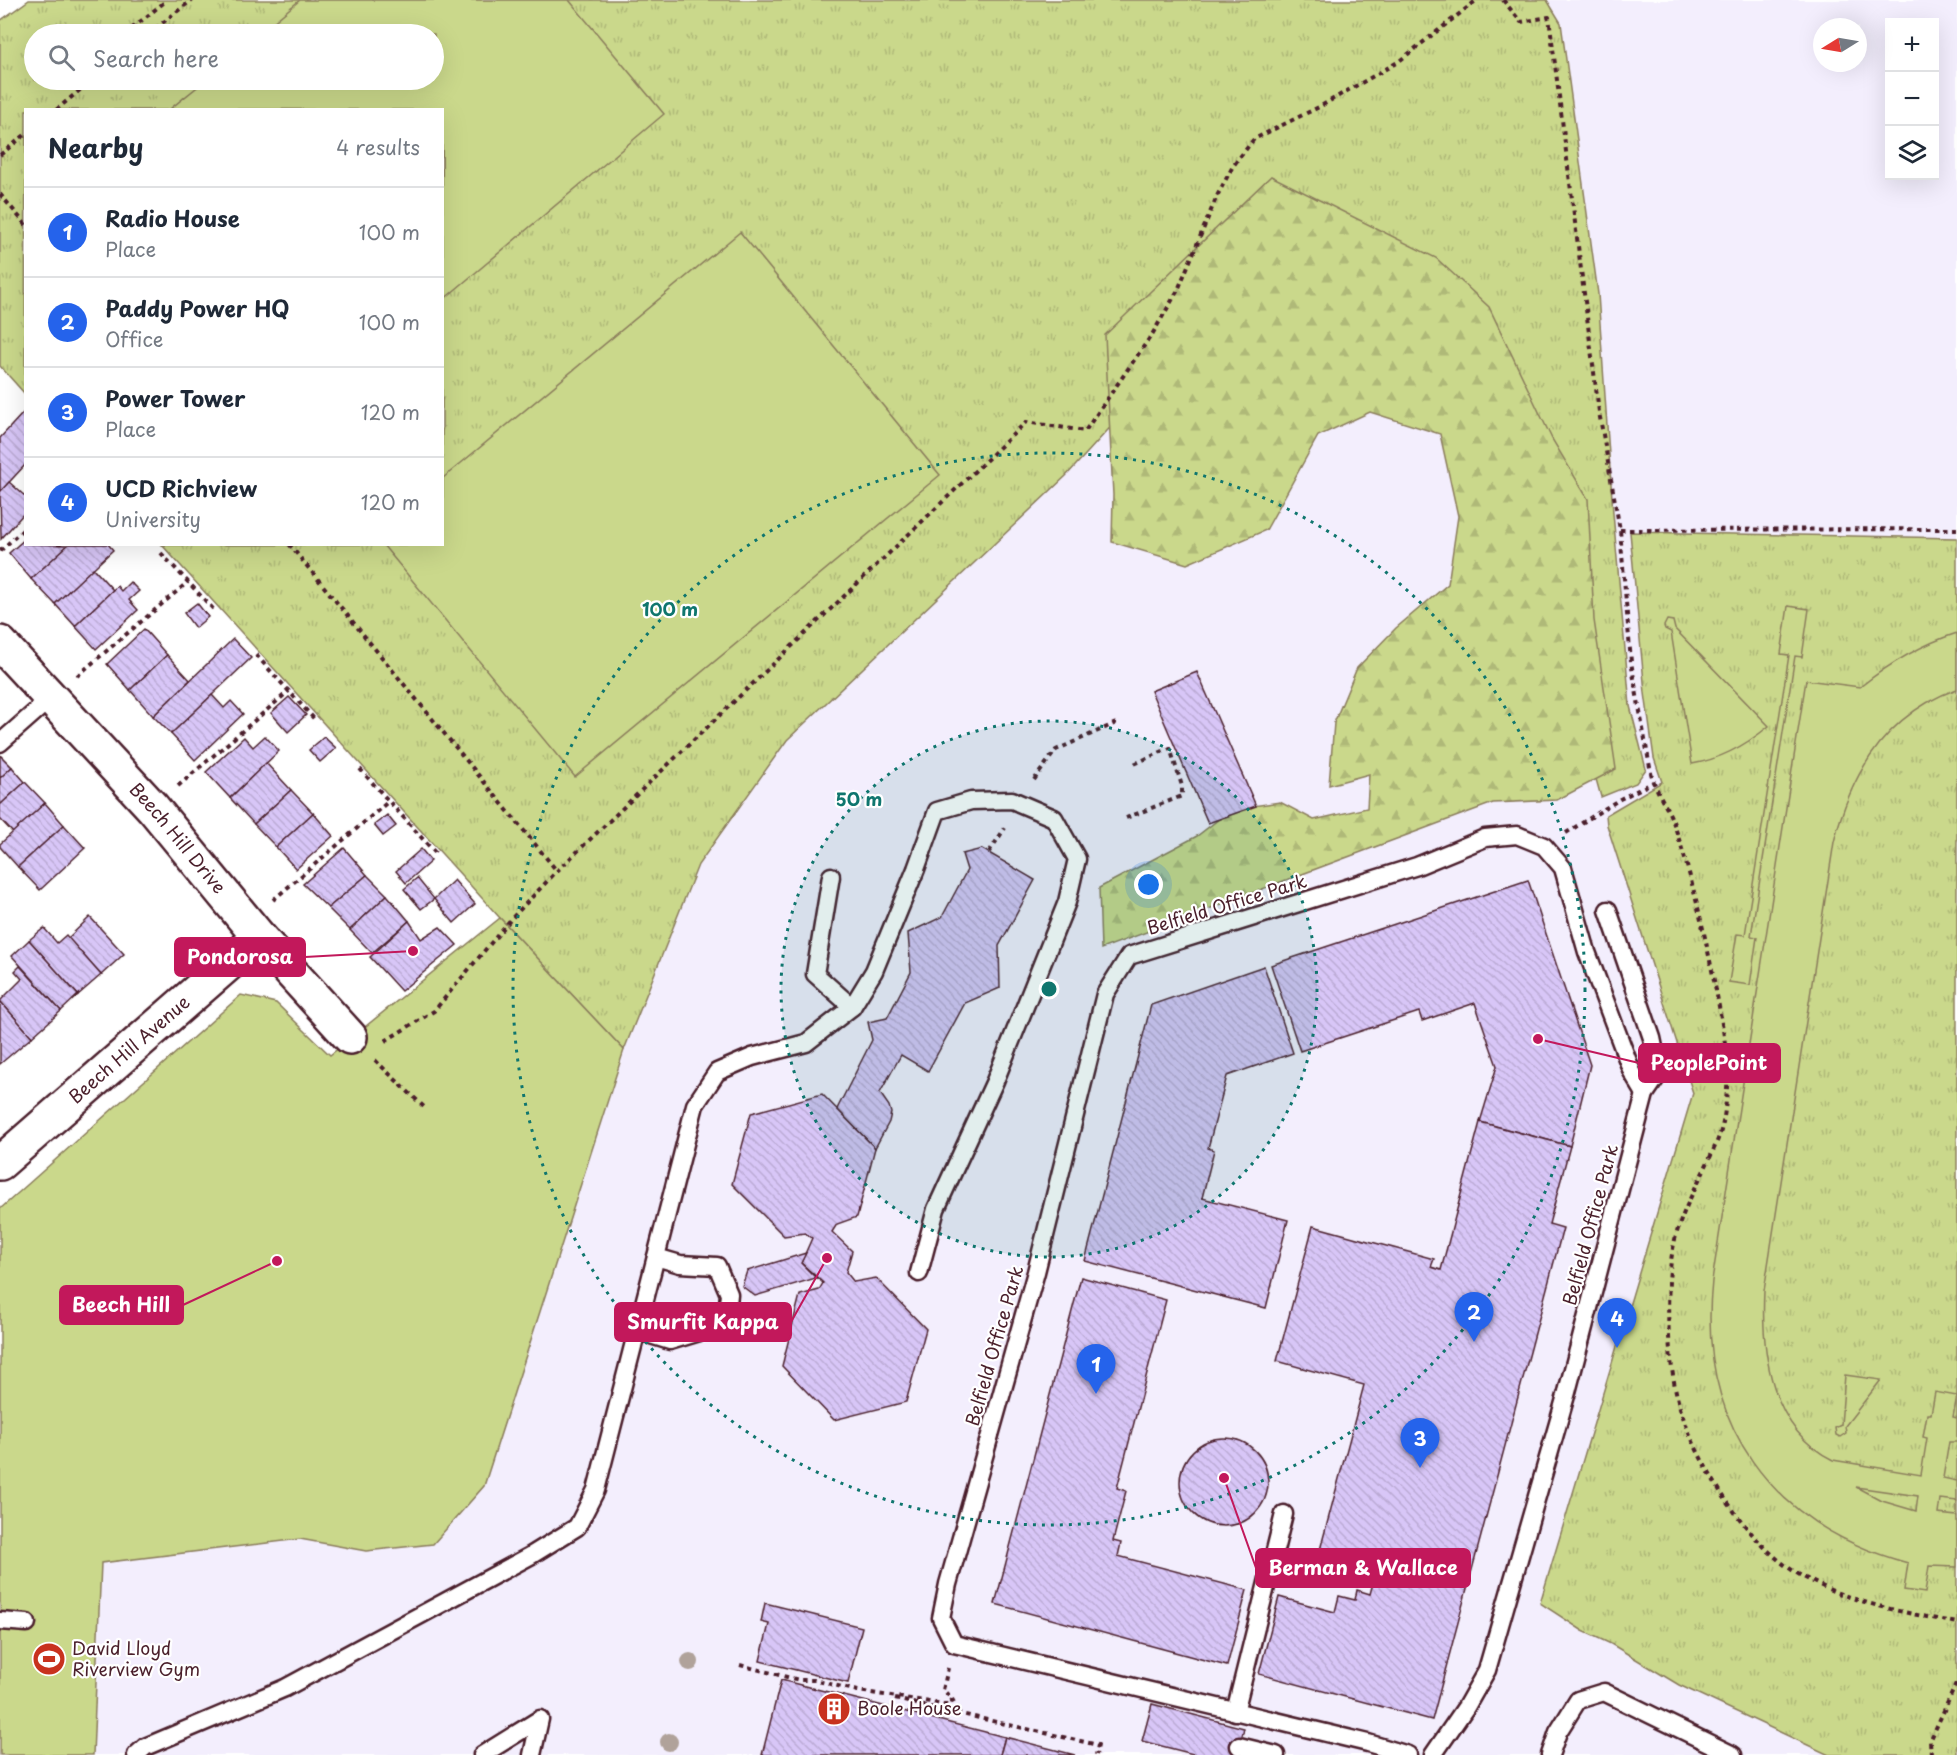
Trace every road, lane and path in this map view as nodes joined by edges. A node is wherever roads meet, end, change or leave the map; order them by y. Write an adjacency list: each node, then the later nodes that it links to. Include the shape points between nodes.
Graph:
1 (167, 0): 5 (path)
2 (192, 0): 6 (path)
3 (1477, 0): 38 (path, via 1398,62 1254,139 1217,196 1178,290 1085,431 1026,422)
4 (1503, 0): 15 (path, via 1521,22 1549,17 1599,412)
5 (137, 24)
6 (161, 24)
7 (80, 90): 8 (path)
8 (58, 108)
9 (24, 136): 10 (path)
10 (0, 155)
11 (0, 194): 12 (path)
12 (24, 223)
13 (1957, 529): 15 (path)
14 (24, 530): 17 (path)
15 (1620, 530): 30 (path, via 1631,662)
16 (291, 546): 38 (path)
17 (0, 551)
18 (162, 553): 19 (path)
19 (189, 582): 20 (path); 24 (path)
20 (215, 611)
21 (0, 643): 24 (street, Beech Hill Drive)
22 (256, 655): 23 (path)
23 (289, 691): 25 (path); 33 (path)
24 (51, 698): 27 (lane); 33 (street, Beech Hill Drive)
25 (316, 721)
26 (1116, 723): 32 (path, via 1056,750)
27 (0, 743)
28 (1134, 764): 34 (path, via 1170,748 1182,796)
29 (360, 769): 31 (path)
30 (1654, 782): 35 (path); 54 (path, via 1675,826 1704,929 1722,1026 1727,1087 1719,1137 1684,1210 1668,1277 1674,1379 1681,1412 1696,1449 1735,1513 1793,1571 1828,1590 1883,1608)
31 (389, 801): 37 (path); 41 (path)
32 (1020, 803): 36 (path); 42 (lane, via 971,801 937,811 874,971); 49 (lane, via 1054,818 1077,859 1067,902 1004,1060 936,1209)
33 (153, 808): 41 (street, Beech Hill Drive)
34 (1126, 818)
35 (1585, 821)
36 (989, 852)
37 (438, 856)
38 (557, 871): 43 (path, via 434,1011)
39 (831, 876): 42 (lane, via 815,974)
40 (1608, 910): 45 (lane, via 1658,1062 1656,1078)
41 (253, 929): 43 (street, Beech Hill Drive); 47 (street, Beech Hill Avenue)
42 (852, 1007): 48 (lane, via 806,1043 752,1057 717,1072 694,1105)
43 (363, 1042)
44 (374, 1059): 46 (path)
45 (1645, 1094): 55 (lane, Belfield Office Park, via 1632,1072 1587,951 1563,868 1544,846 1517,835 1485,838 1417,866 1129,956 1105,994 1036,1272 948,1584 941,1618); 69 (lane, Belfield Office Park, via 1567,1392 1487,1670)
46 (424, 1107)
47 (0, 1163)
48 (656, 1257): 50 (lane); 50 (lane, via 680,1264 717,1266 729,1294 726,1324 670,1341)
49 (919, 1273)
50 (638, 1331): 63 (lane, via 596,1490 577,1527 285,1688 146,1747)
51 (1284, 1514): 60 (lane)
52 (0, 1621): 53 (lane)
53 (27, 1623)
54 (1957, 1623)
55 (954, 1644): 59 (path, via 943,1690); 60 (lane)
56 (740, 1665): 58 (path)
57 (1957, 1682): 72 (path, via 1930,1741)
58 (858, 1691): 59 (path, via 950,1706); 61 (path)
59 (952, 1699): 61 (path)
60 (1235, 1712): 68 (lane)
61 (960, 1714): 66 (path, via 1098,1745)
62 (1239, 1746): 67 (lane)
63 (136, 1755)
64 (482, 1755): 65 (lane, via 540,1719)
65 (532, 1755)
66 (1096, 1755)
67 (1276, 1755)
68 (1408, 1755)
69 (1433, 1755)
70 (1550, 1755): 71 (lane, via 1558,1732 1578,1700 1604,1692)
71 (1733, 1755)
72 (1931, 1755)

